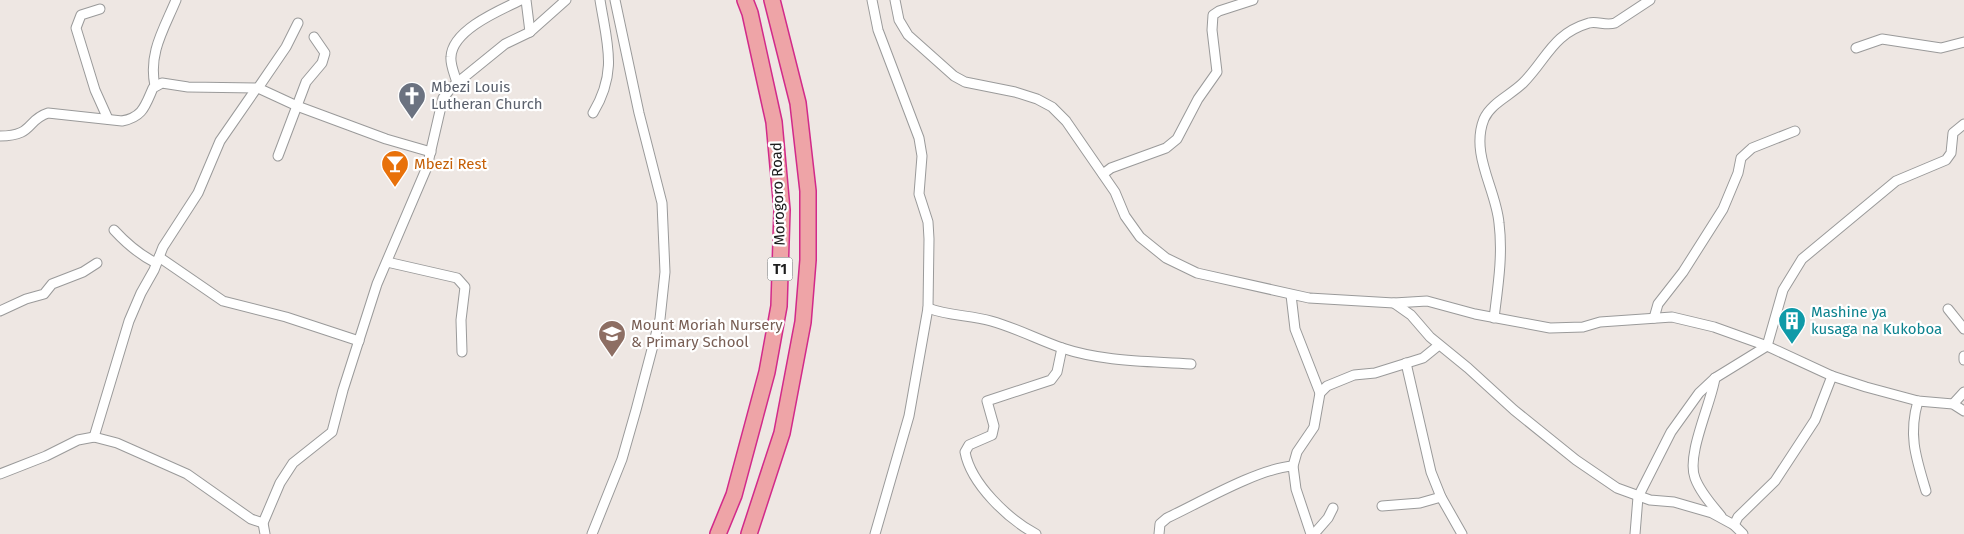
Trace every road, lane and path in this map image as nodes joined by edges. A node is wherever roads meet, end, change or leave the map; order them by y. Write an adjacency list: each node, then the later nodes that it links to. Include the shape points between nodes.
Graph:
1 (176, 0): 20 (street, via 154,54 151,70)
2 (521, 0): 19 (street, via 475,24 458,39 451,56)
3 (526, 0): 15 (street)
4 (566, 0): 15 (street)
5 (600, 0): 23 (street, via 610,66 607,84)
6 (615, 0): 69 (street, via 662,203 665,272 660,319 636,410 622,459)
7 (745, 0): 70 (highway, Morogoro Road / T1, via 774,122 782,210 779,306 767,372 740,476)
8 (772, 0): 71 (highway, Morogoro Road / T1, via 798,103 808,191 808,260 803,322 782,433)
9 (872, 0): 37 (street, via 878,30 920,138 919,194 930,239)
10 (895, 0): 30 (street, via 899,20 908,35 954,76 965,82 1038,99 1052,108 1066,121)
11 (1253, 0): 30 (street, via 1213,15 1217,72 1177,139 1166,148)
12 (1650, 0): 40 (street, via 1615,23 1589,23 1559,37 1528,78 1484,119 1480,151 1497,207 1502,258)
13 (100, 8): 24 (street, via 81,15 76,28 95,90)
14 (298, 23): 21 (street)
15 (530, 32): 19 (street, via 506,44)
16 (314, 37): 22 (street, via 326,53 306,82)
17 (1964, 42): 18 (street, via 1941,48 1882,38)
18 (1856, 48)
19 (457, 83): 28 (street, via 441,102)
20 (155, 86): 21 (street, via 162,83); 24 (street, via 140,114 122,121)
21 (257, 89): 22 (street); 32 (street, via 220,141 198,193)
22 (297, 106): 28 (street); 29 (street)
23 (593, 113)
24 (108, 119): 27 (street, via 48,113 26,131 14,136)
25 (1964, 124): 45 (street, via 1953,132 1951,153 1946,160 1896,181 1802,259 1783,290)
26 (1795, 131): 41 (street, via 1752,148 1742,158 1723,209 1683,272 1658,304)
27 (0, 136)
28 (431, 152): 34 (street)
29 (278, 156)
30 (1103, 174): 35 (street, via 1140,237 1172,262 1197,274)
31 (114, 230): 32 (street, via 145,258)
32 (158, 260): 43 (street, via 223,301 294,319); 57 (street, via 129,321)
33 (97, 262): 39 (street, via 84,272 52,284 44,294)
34 (387, 262): 43 (street); 47 (street, via 450,276 463,283)
35 (1291, 295): 36 (street); 53 (street, via 1294,330)
36 (1394, 303): 40 (street, via 1427,301); 44 (street, via 1411,315)
37 (928, 308): 46 (street, via 938,313 993,321); 72 (street, via 909,416)
38 (1948, 309): 42 (street)
39 (0, 311)
40 (1494, 318): 41 (street, via 1550,328)
41 (1654, 318): 45 (street, via 1672,316 1689,320)
42 (1964, 329)
43 (359, 341): 66 (street, via 332,432 292,463)
44 (1439, 345): 48 (street, via 1426,356); 62 (street, via 1576,460 1618,488)
45 (1767, 346): 50 (street); 51 (street)
46 (1062, 348): 49 (street, via 1110,360); 73 (street, via 1057,372 1051,380 987,401 994,426 992,435 969,445 965,452 991,499 1016,523)
47 (462, 352)
48 (1406, 363): 53 (street, via 1376,373 1354,375 1327,386); 61 (street, via 1431,472)
49 (1191, 364)
50 (1832, 376): 54 (street); 67 (street, via 1815,420 1775,480)
51 (1715, 378): 62 (street, via 1699,393 1671,432); 65 (street, via 1712,398 1695,447 1693,474)
52 (1964, 392): 55 (street)
53 (1320, 393): 58 (street, via 1314,427 1297,452)
54 (1918, 401): 55 (street); 60 (street, via 1912,433)
55 (1953, 404): 56 (street)
56 (1964, 411)
57 (94, 437): 59 (street, via 86,437); 66 (street, via 117,443 187,474 250,519)
58 (1293, 466): 74 (street, via 1263,474 1167,518 1160,524); 75 (street, via 1296,489)
59 (0, 474)
60 (1926, 491)
61 (1441, 497): 63 (street, via 1420,503); 76 (street)
62 (1638, 497): 65 (street, via 1674,502); 77 (street)
63 (1382, 506)
64 (1334, 508): 75 (street)
65 (1721, 517): 67 (street)
66 (263, 524): 68 (street)
67 (1734, 525): 78 (street)
68 (265, 534)
69 (592, 534)
70 (718, 534)
71 (749, 534)
72 (875, 534)
73 (1036, 534)
74 (1159, 534)
75 (1312, 534)
76 (1462, 534)
77 (1635, 534)
78 (1742, 534)

